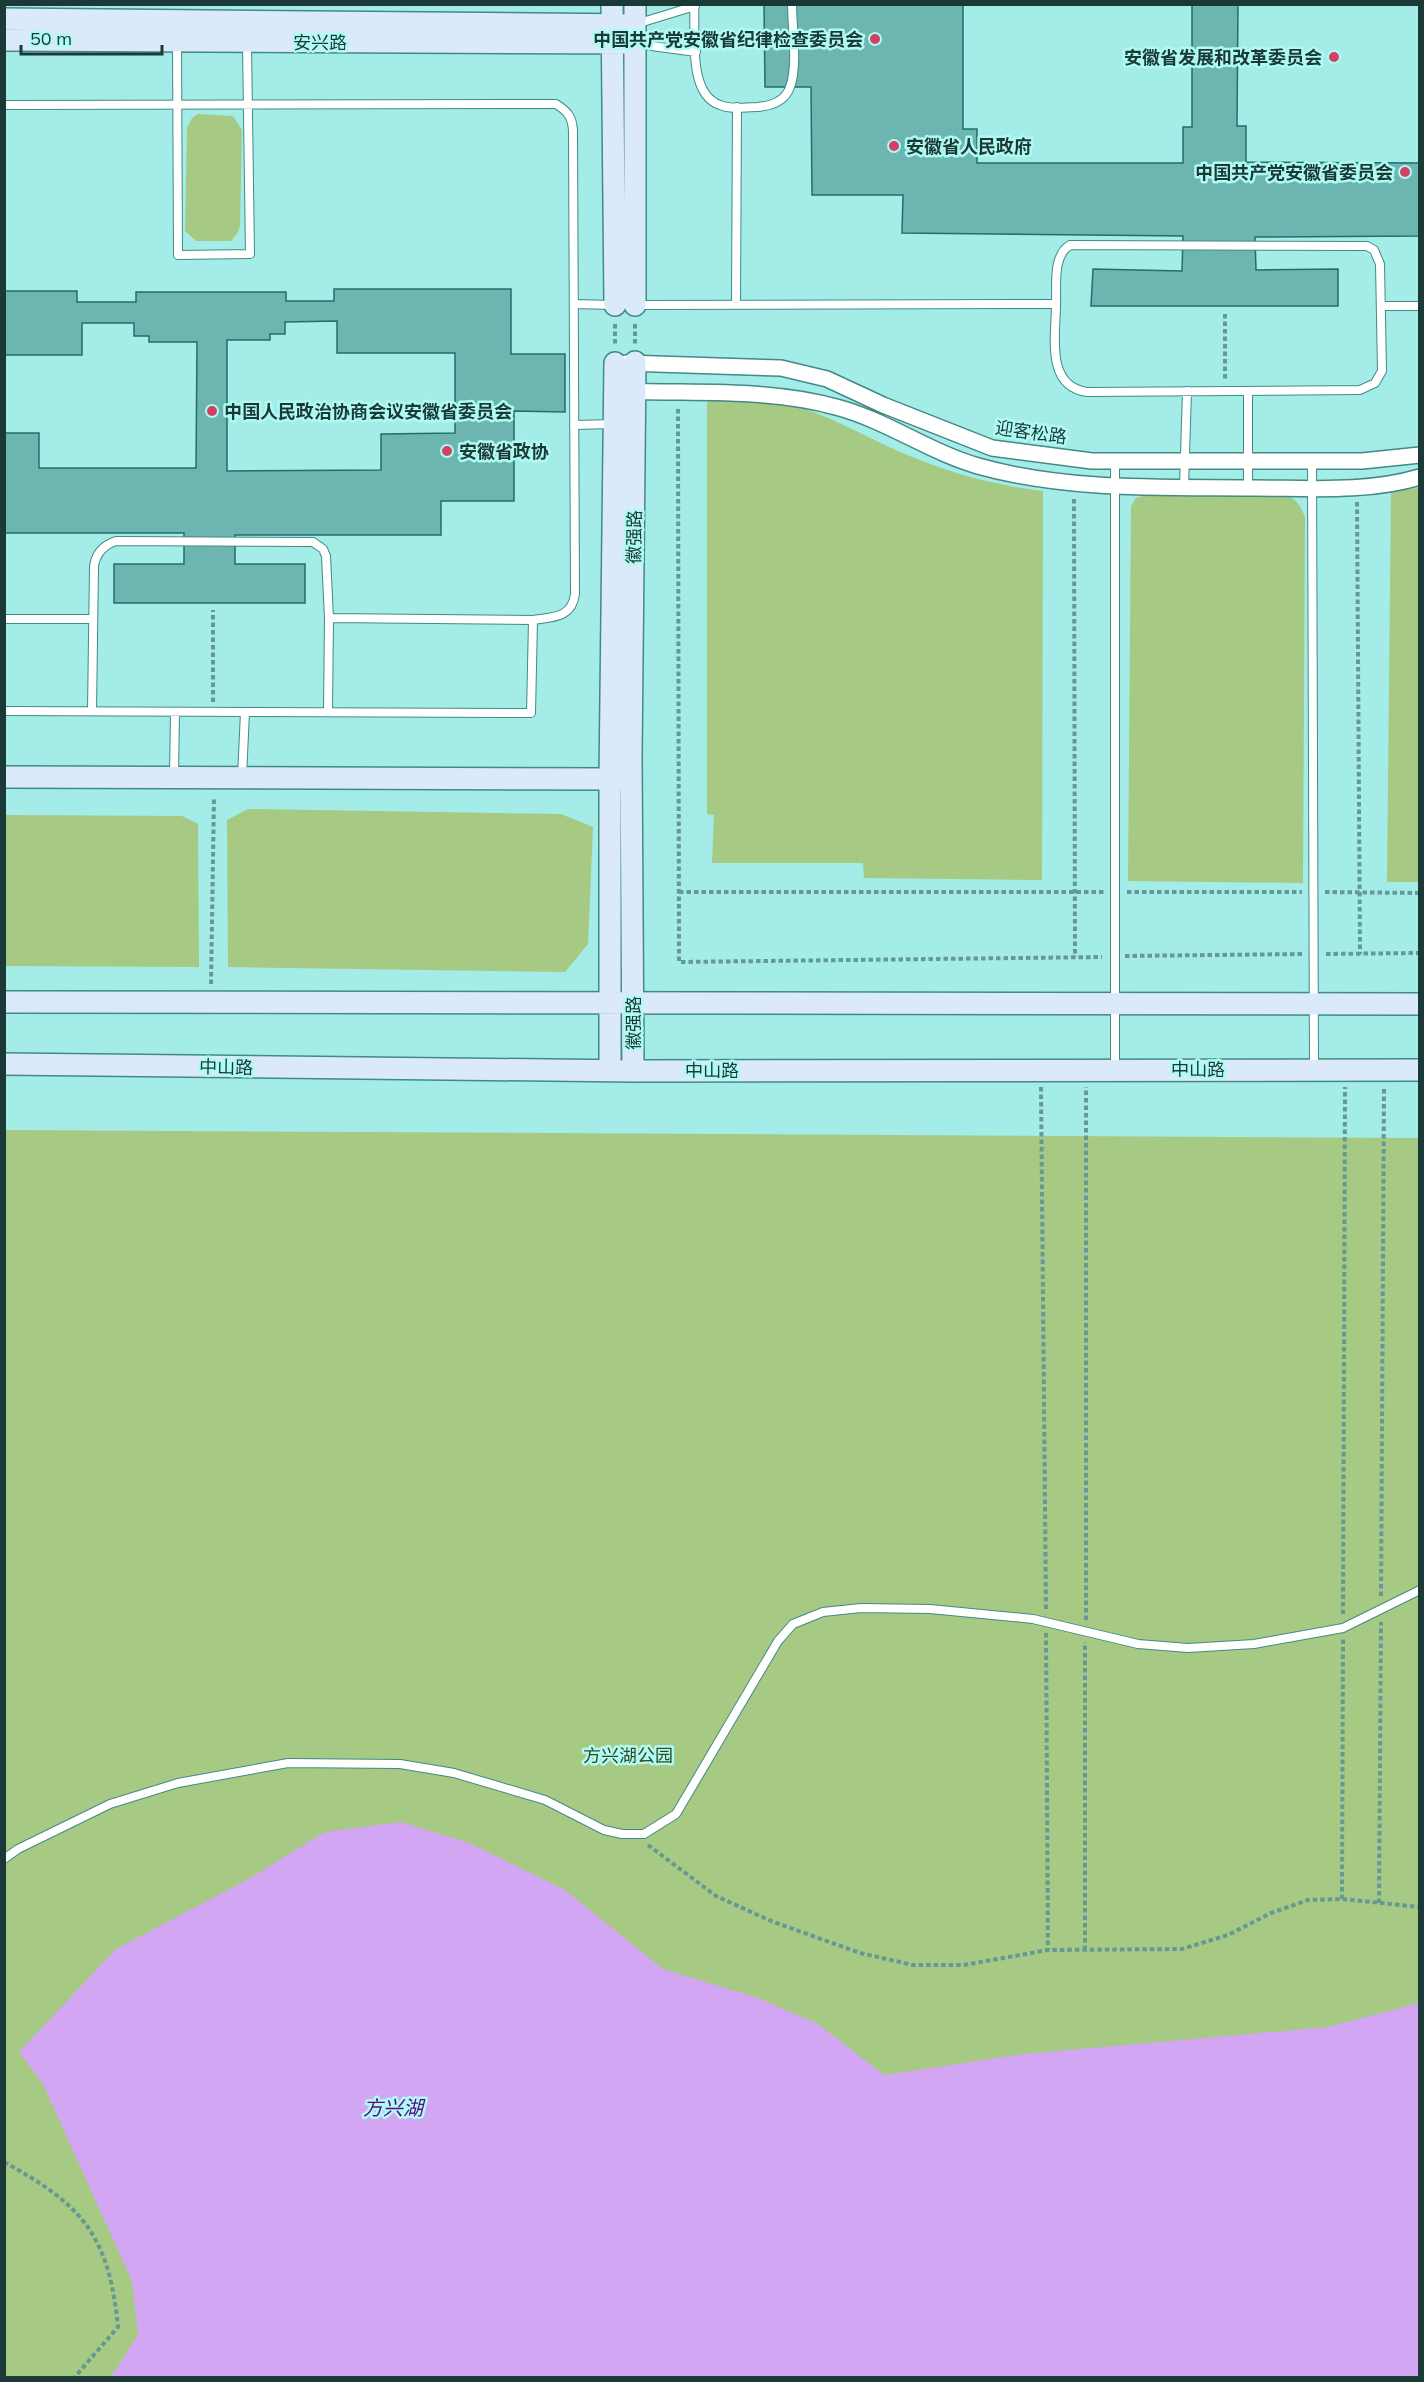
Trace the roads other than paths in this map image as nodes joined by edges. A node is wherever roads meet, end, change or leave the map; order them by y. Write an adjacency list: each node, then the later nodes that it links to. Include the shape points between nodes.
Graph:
1 (792, 4): 13 (lane, via 789,90 776,103)
2 (694, 5): 5 (lane); 9 (lane)
3 (4, 19): 6 (street, 安兴路)
4 (612, 24): 5 (street, 安兴路); 7 (street, 安兴路); 16 (street)
5 (635, 24): 9 (lane); 16 (street)
6 (177, 31): 7 (street, 安兴路); 8 (street, 安兴路); 12 (lane)
7 (247, 31): 10 (lane)
8 (4, 40)
9 (696, 52): 13 (lane, via 698,79 706,96 721,106)
10 (248, 104): 12 (lane); 12 (lane, via 250,254 178,255); 14 (lane, via 556,104 572,120 573,130)
11 (4, 105): 12 (lane)
12 (177, 105)
13 (737, 107): 17 (lane)
14 (574, 304): 16 (lane); 27 (lane)
15 (1056, 304): 17 (lane); 18 (lane, via 1058,263 1063,250 1070,245 1362,245 1371,247 1380,264); 23 (lane, via 1057,371 1070,387 1087,392)
16 (625, 305): 17 (lane)
17 (736, 305)
18 (1381, 306): 19 (lane); 24 (lane, via 1382,371 1371,386 1360,390)
19 (1419, 306)
20 (625, 363): 21 (street, 徽强路); 22 (street, 徽强路); 29 (street, 迎客松路, via 806,372 992,448)
21 (615, 390): 22 (street); 25 (street, 徽强路)
22 (637, 391): 26 (street, 徽强路); 34 (street, via 740,393 837,407 976,466 1014,475)
23 (1187, 391): 24 (lane); 30 (lane)
24 (1248, 391): 31 (lane)
25 (615, 424): 26 (lane); 27 (lane); 50 (street, 徽强路)
26 (636, 424): 51 (street, 徽强路)
27 (574, 425): 41 (lane, via 574,602 562,615)
28 (1419, 455): 32 (street, 迎客松路)
29 (1115, 461): 30 (street, 迎客松路); 34 (lane)
30 (1185, 461): 31 (street, 迎客松路); 35 (lane)
31 (1248, 461): 32 (street, 迎客松路); 36 (lane)
32 (1312, 461): 37 (lane)
33 (1419, 477): 37 (street, via 1402,482)
34 (1115, 487): 35 (street); 55 (lane)
35 (1184, 487): 36 (street)
36 (1248, 488): 37 (street)
37 (1312, 488): 56 (lane)
38 (329, 618): 40 (lane, via 326,556 313,542 116,541 100,551 95,560); 41 (lane); 46 (lane)
39 (4, 619): 40 (lane)
40 (93, 619): 43 (lane)
41 (535, 620): 46 (lane, via 531,712)
42 (4, 711): 43 (lane)
43 (92, 711): 44 (lane)
44 (176, 712): 45 (lane); 48 (lane)
45 (245, 712): 46 (lane); 49 (lane)
46 (328, 712)
47 (4, 777): 48 (street)
48 (174, 778): 49 (street)
49 (242, 778): 50 (street)
50 (610, 779): 51 (street); 53 (street, 徽强路)
51 (632, 779): 54 (street, 徽强路)
52 (4, 1002): 53 (street)
53 (610, 1004): 54 (street); 61 (street, 徽强路)
54 (633, 1004): 55 (street); 63 (street, 徽强路)
55 (1115, 1004): 56 (street); 59 (lane)
56 (1314, 1004): 57 (street); 60 (lane)
57 (1419, 1004)
58 (4, 1064): 61 (street, 中山路)
59 (1115, 1069): 60 (street, 中山路); 63 (street, 中山路)
60 (1314, 1069): 62 (street, 中山路)
61 (610, 1070): 63 (street, 中山路)
62 (1419, 1070)
63 (633, 1071)
64 (1419, 1590): 65 (lane, via 1343,1628 1254,1644 1188,1648 1138,1644 1046,1622 930,1609 822,1612 793,1624 778,1641 676,1814 644,1834 604,1830 545,1800 454,1773 400,1764 288,1762 178,1783 110,1804)
65 (4, 1859)

